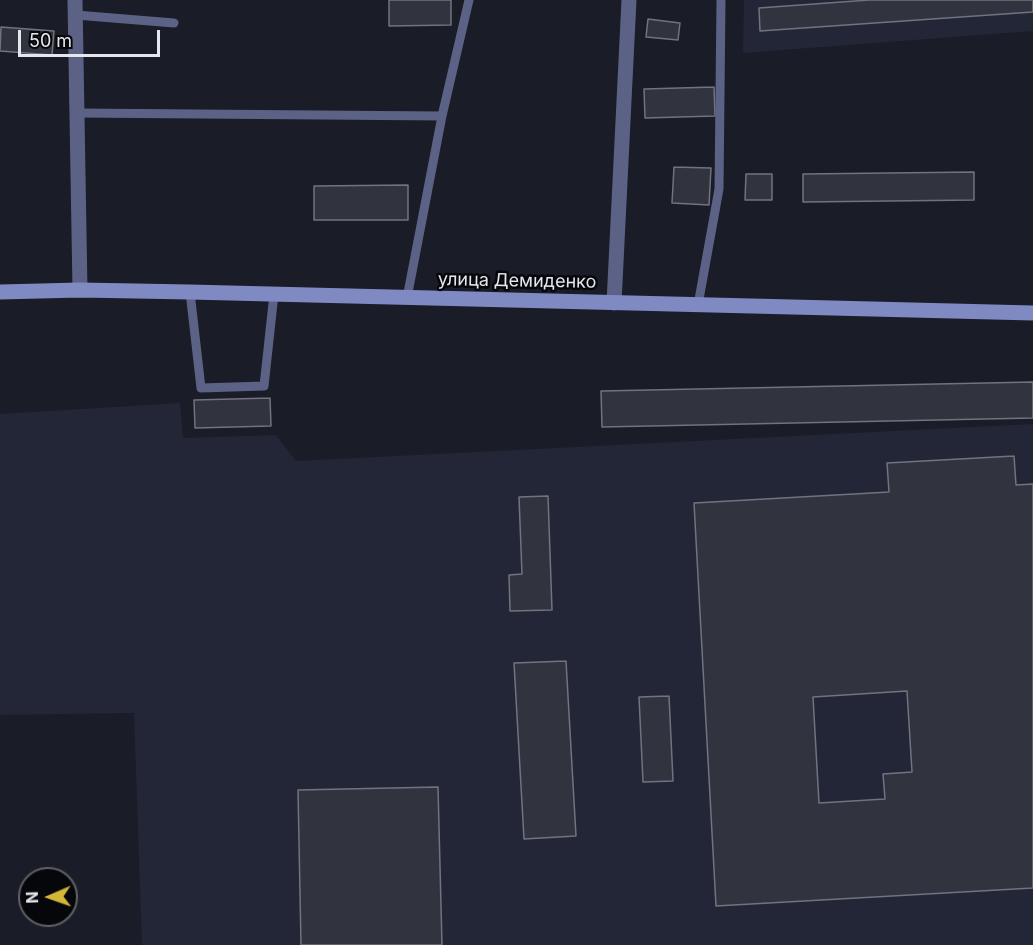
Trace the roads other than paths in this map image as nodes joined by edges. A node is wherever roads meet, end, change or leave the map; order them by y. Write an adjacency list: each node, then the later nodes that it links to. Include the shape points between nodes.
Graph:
1 (469, 0): 7 (lane)
2 (629, 0): 13 (street)
3 (721, 0): 14 (lane, via 719,189)
4 (75, 8): 5 (lane); 6 (street)
5 (174, 23)
6 (77, 113): 7 (lane); 8 (street)
7 (442, 116): 12 (lane)
8 (80, 290): 9 (main road, улица Демиденко); 10 (main road, улица Демиденко)
9 (0, 292)
10 (190, 292): 11 (main road, улица Демиденко); 11 (lane, via 201,388 264,386)
11 (274, 294): 12 (main road, улица Демиденко)
12 (407, 298): 13 (main road, улица Демиденко)
13 (614, 303): 14 (main road, улица Демиденко)
14 (698, 305): 15 (main road, улица Демиденко)
15 (1033, 313)

